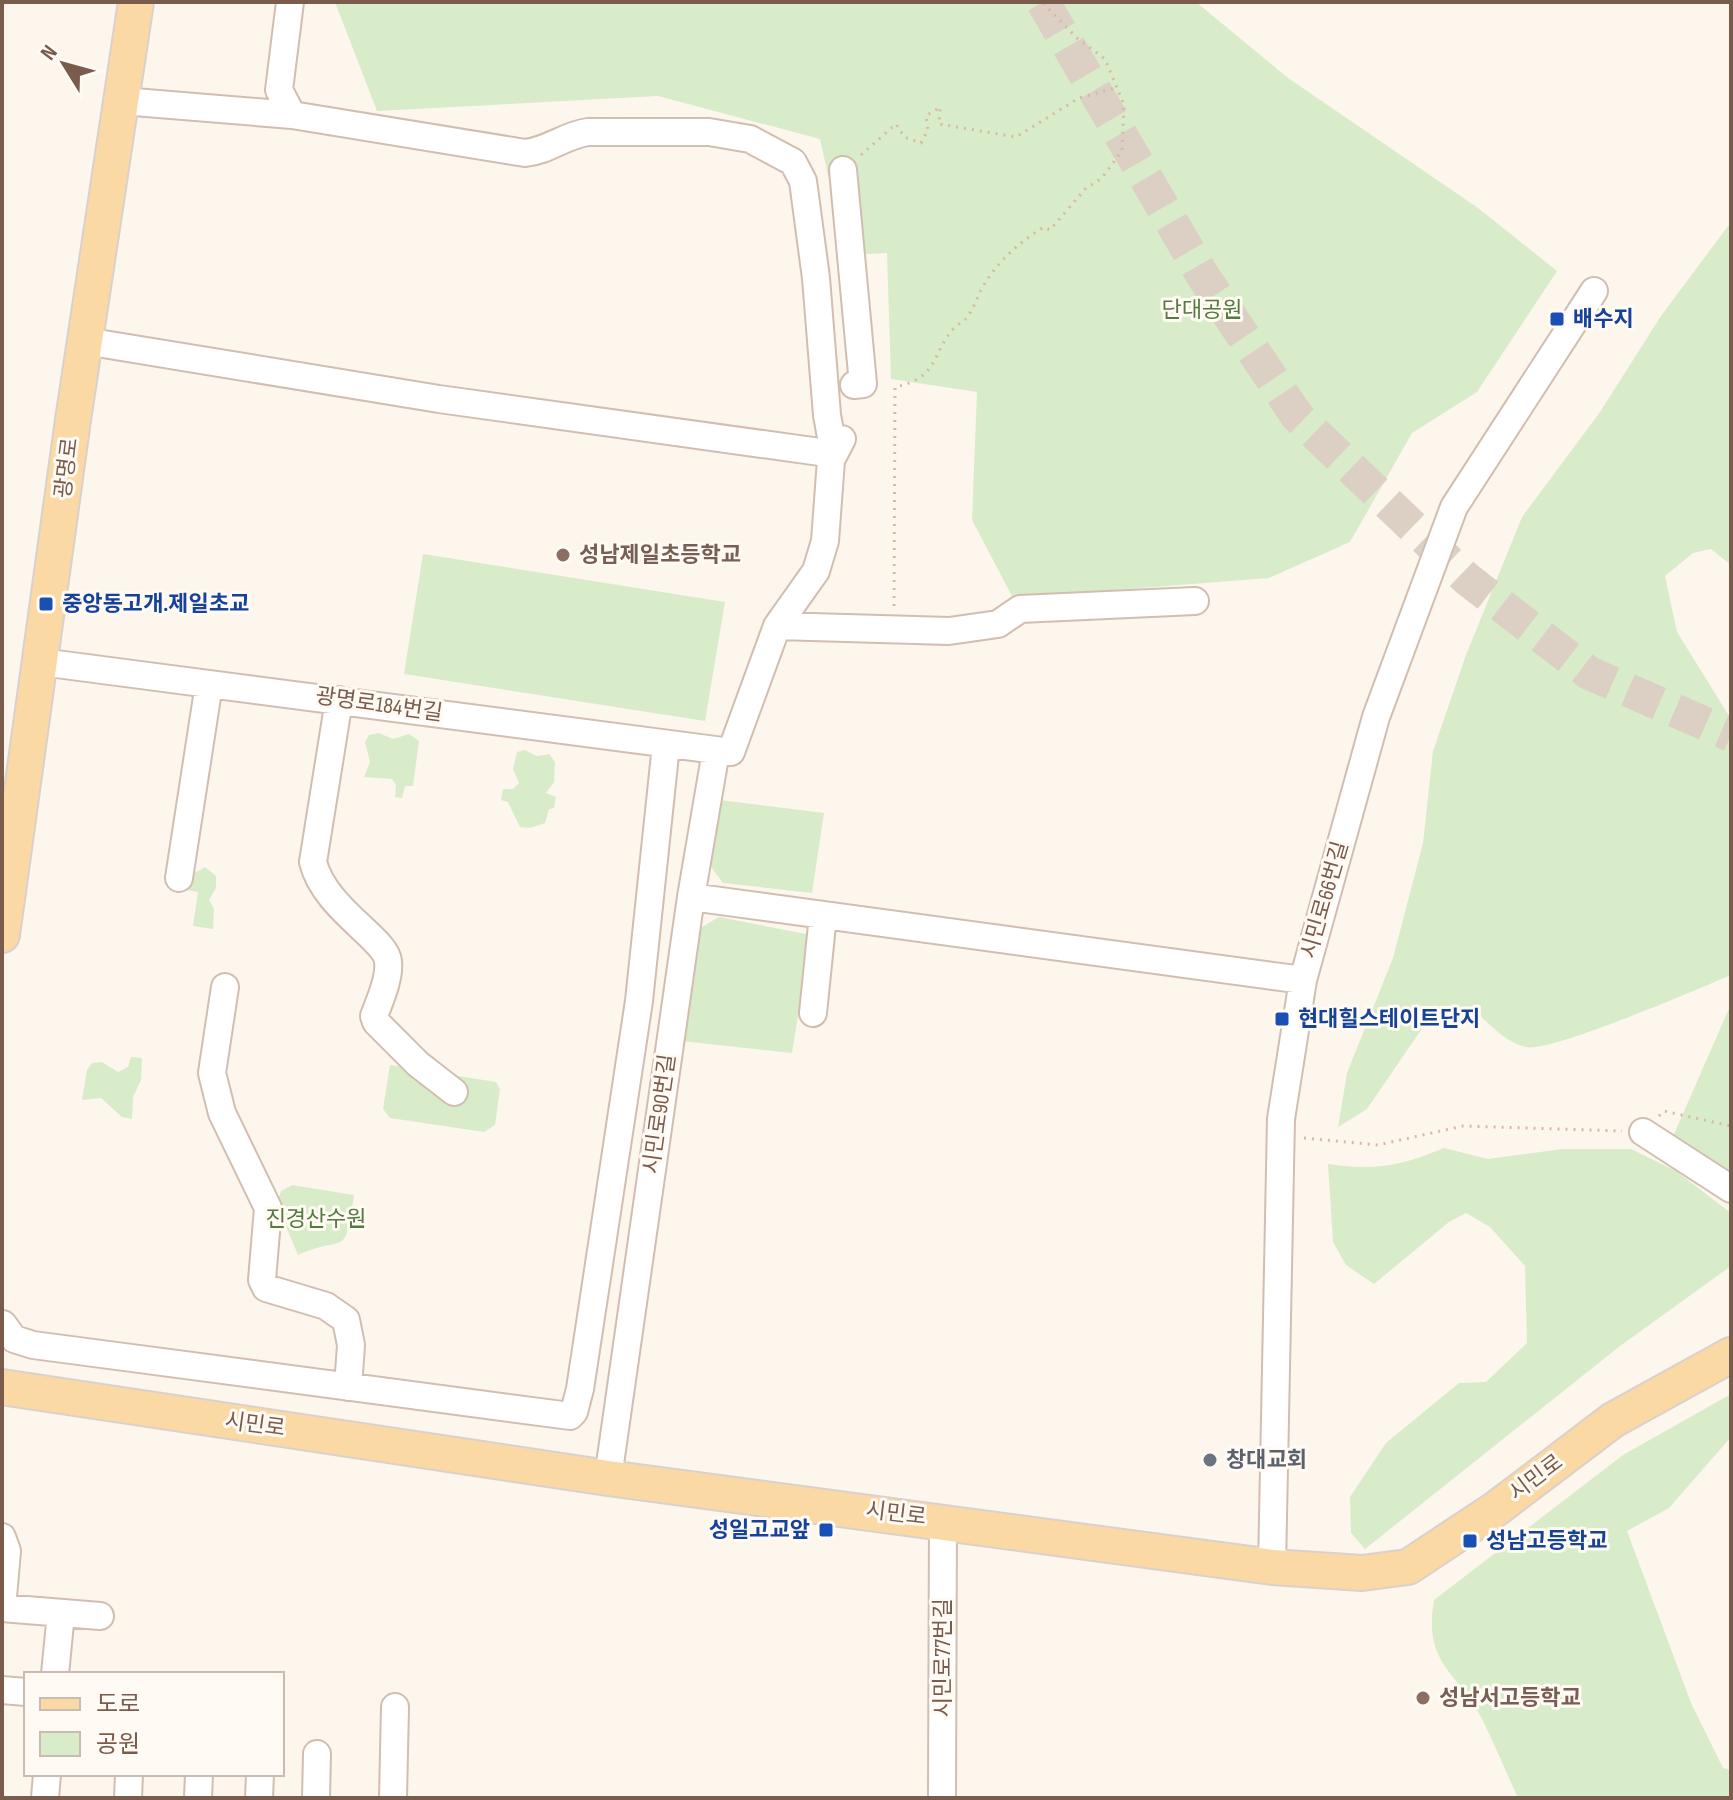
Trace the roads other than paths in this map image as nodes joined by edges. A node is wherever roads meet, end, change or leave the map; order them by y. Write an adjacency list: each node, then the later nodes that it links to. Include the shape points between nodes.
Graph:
1 (136, 2): 3 (main road, 광명로)
2 (290, 2): 4 (street, via 279,90)
3 (122, 101): 4 (street); 7 (main road, 광명로)
4 (292, 115): 9 (street, via 525,153 569,135 666,130 750,139 783,154 803,181 827,415)
5 (843, 170): 8 (street, via 863,384)
6 (1594, 291): 21 (street, 시민로66번길, via 1454,507 1376,717)
7 (85, 341): 9 (street, via 454,401); 12 (main road, 광명로)
8 (854, 385)
9 (840, 443): 11 (street, via 831,460 825,541 816,571)
10 (1195, 601): 11 (street, via 1020,609 998,624 949,631)
11 (777, 626): 16 (street, via 731,752)
12 (41, 662): 13 (street, 광명로184번길); 20 (main road, 광명로)
13 (209, 684): 14 (street, 광명로184번길); 17 (street)
14 (339, 700): 15 (street, 광명로184번길); 24 (street, via 313,862 316,874 339,910 386,951 387,975 376,1022)
15 (666, 745): 16 (street, 광명로184번길); 30 (street, via 639,1001 574,1412 570,1416)
16 (716, 751): 18 (street, 시민로90번길)
17 (179, 878)
18 (691, 897): 19 (street); 31 (street, 시민로90번길)
19 (823, 915): 21 (street); 23 (street)
20 (2, 935)
21 (1303, 980): 34 (street, 시민로66번길, via 1280,1136)
22 (225, 987): 30 (street, via 212,1073 222,1113 268,1208 262,1280 266,1288 326,1306 346,1320 351,1345)
23 (813, 1013)
24 (454, 1092)
25 (1643, 1132): 26 (street)
26 (1731, 1189)
27 (3, 1324): 30 (street, via 14,1339 33,1345)
28 (1731, 1355): 34 (main road, 시민로, via 1613,1420 1408,1567 1362,1573)
29 (2, 1387): 31 (main road, 시민로)
30 (348, 1387)
31 (608, 1478): 32 (main road, 시민로)
32 (943, 1520): 34 (main road, 시민로); 47 (street, 시민로77번길)
33 (2, 1537): 35 (street, via 7,1551)
34 (1272, 1567)
35 (2, 1608): 36 (street)
36 (61, 1613): 37 (street); 38 (street)
37 (100, 1616)
38 (55, 1672)
39 (2, 1690): 40 (street)
40 (24, 1692)
41 (395, 1707): 53 (street)
42 (317, 1754): 52 (street)
43 (47, 1776): 48 (street)
44 (129, 1776): 49 (street)
45 (199, 1776): 50 (street)
46 (260, 1776): 51 (street)
47 (942, 1796)
48 (45, 1798)
49 (128, 1798)
50 (198, 1798)
51 (259, 1798)
52 (316, 1798)
53 (393, 1798)

